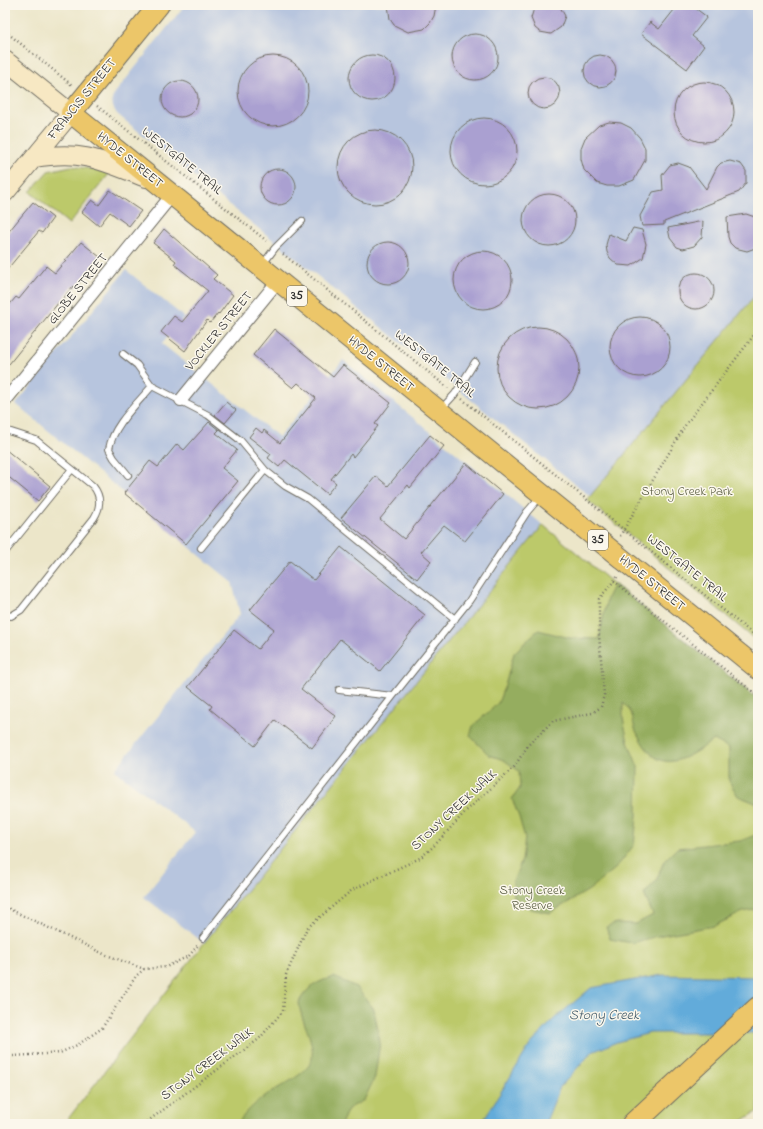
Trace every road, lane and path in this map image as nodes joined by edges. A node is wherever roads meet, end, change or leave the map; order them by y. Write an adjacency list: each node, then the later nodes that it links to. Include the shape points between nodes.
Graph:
1 (159, 5): 6 (main road, FRANCIS STREET)
2 (5, 31): 4 (path)
3 (5, 60): 6 (main road, HYDE STREET)
4 (70, 84)
5 (99, 107): 12 (path, WESTGATE TRAIL)
6 (71, 113): 7 (main road, FRANCIS STREET); 8 (main road, HYDE STREET / 35)
7 (34, 158): 8 (main road, via 56,154 87,156); 9 (main road, FRANCIS STREET)
8 (156, 181): 10 (main road, HYDE STREET / 35)
9 (5, 193)
10 (172, 195): 13 (main road, HYDE STREET / 35); 21 (street, GLOBE STREET)
11 (302, 221): 12 (lane)
12 (275, 248): 13 (lane); 19 (path, WESTGATE TRAIL)
13 (261, 267): 14 (main road, HYDE STREET / 35)
14 (278, 280): 20 (street, VOCKLER STREET); 22 (main road, HYDE STREET / 35)
15 (758, 330): 28 (path, via 686,424)
16 (123, 354): 18 (lane, via 137,365)
17 (475, 362): 19 (lane)
18 (152, 386): 20 (lane); 26 (lane, via 118,426 108,449)
19 (456, 394): 22 (lane); 28 (path, WESTGATE TRAIL)
20 (181, 400): 25 (lane, via 208,415 240,440)
21 (5, 401)
22 (439, 411): 27 (main road, HYDE STREET / 35)
23 (5, 430): 24 (lane, via 36,440)
24 (72, 469): 31 (lane); 34 (lane, via 97,491 100,503 97,514 21,610 11,616)
25 (265, 470): 29 (lane); 35 (lane, via 285,486 308,499)
26 (128, 474)
27 (542, 494): 30 (main road, HYDE STREET / 35); 35 (lane, via 527,512)
28 (624, 531): 30 (path); 36 (path, WESTGATE TRAIL)
29 (201, 548)
30 (610, 549): 32 (main road, HYDE STREET / 35)
31 (5, 552)
32 (628, 564): 33 (path, STONY CREEK WALK); 37 (main road, HYDE STREET / 35)
33 (614, 581): 40 (path); 46 (path, STONY CREEK WALK, via 599,600 604,695 601,706 592,712 553,721 529,744 514,767 420,858 352,890 307,928 286,975 283,1011 259,1039)
34 (5, 614)
35 (455, 619): 39 (lane)
36 (758, 638)
37 (758, 669)
38 (339, 690): 39 (lane)
39 (393, 696): 42 (lane)
40 (758, 696)
41 (5, 907): 43 (path, via 104,954)
42 (203, 938): 43 (path, via 189,956 166,967)
43 (144, 969): 45 (path, via 136,976 102,1028 79,1044 60,1053)
44 (758, 1008): 47 (highway)
45 (13, 1056)
46 (144, 1124)
47 (633, 1124)

